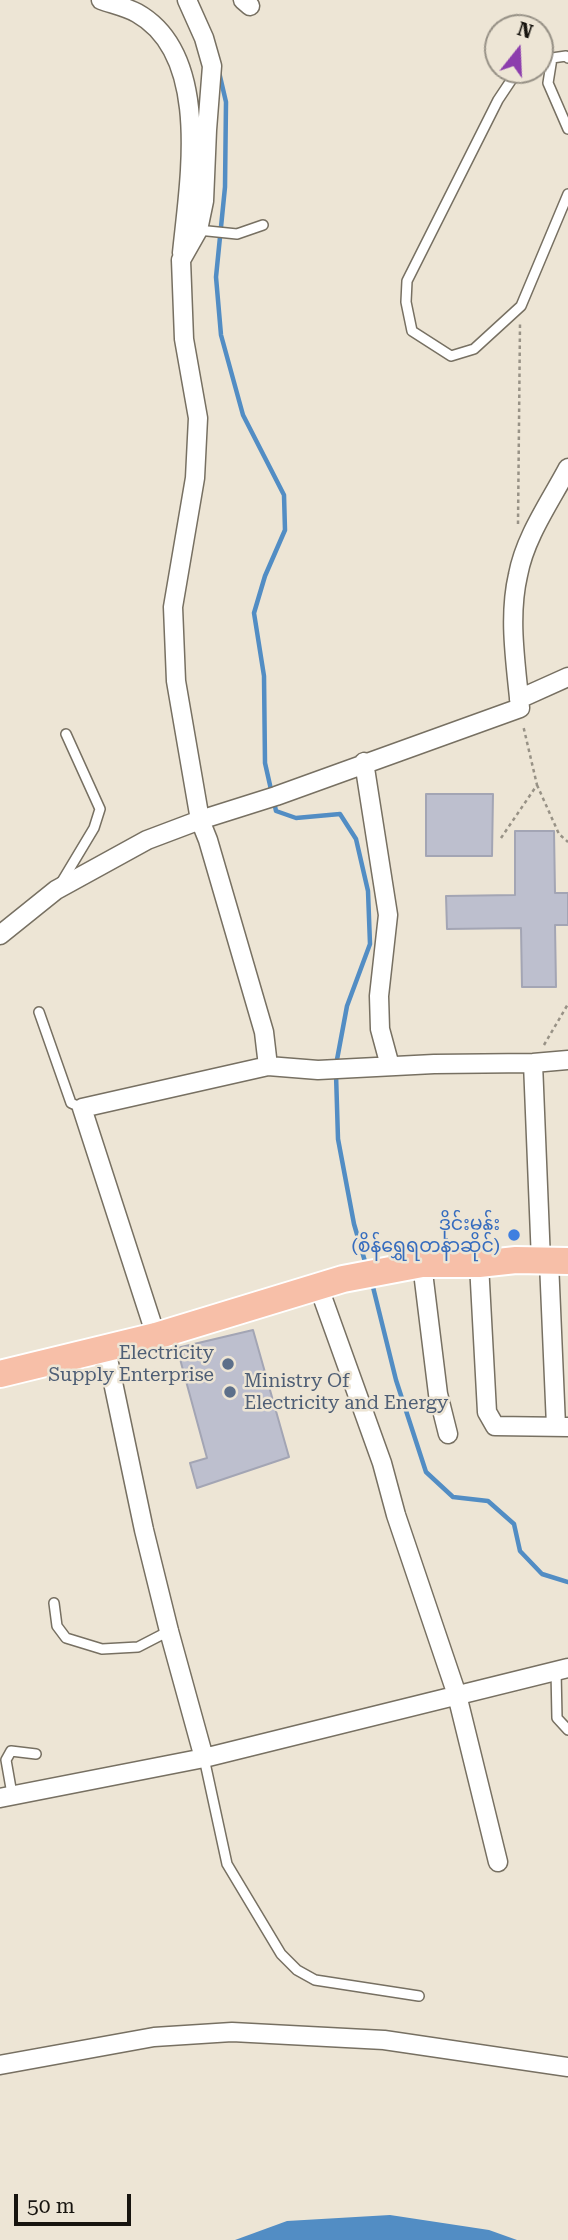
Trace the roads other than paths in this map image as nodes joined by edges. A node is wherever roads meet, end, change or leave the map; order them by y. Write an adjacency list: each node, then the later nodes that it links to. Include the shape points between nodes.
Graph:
1 (101, 0): 9 (street, via 137,13 163,34 183,73 192,122)
2 (187, 0): 8 (street, via 212,66 204,201)
3 (509, 84): 6 (lane, via 407,281 412,331 451,356 474,349 520,306)
4 (548, 84): 5 (lane)
5 (568, 129)
6 (568, 194)
7 (263, 225): 8 (lane, via 237,234)
8 (198, 230): 9 (street)
9 (181, 260): 15 (street, via 184,339 198,418 195,478 173,607 176,681)
10 (568, 468): 12 (street, via 518,572 513,609)
11 (568, 677): 12 (street)
12 (519, 704): 14 (street)
13 (66, 734): 16 (lane, via 100,809 94,828)
14 (364, 762): 15 (street); 22 (street, via 388,915 379,996 380,1030)
15 (200, 820): 16 (street, via 147,840); 21 (street, via 264,1032)
16 (56, 890): 17 (street)
17 (0, 935)
18 (39, 1012): 23 (lane, via 71,1103)
19 (568, 1060): 20 (street)
20 (534, 1063): 22 (street); 24 (street)
21 (268, 1066): 22 (street, via 318,1070); 23 (street)
22 (390, 1066)
23 (82, 1108): 28 (street)
24 (553, 1261): 26 (main road); 31 (street)
25 (422, 1264): 26 (main road); 27 (main road); 32 (street, via 438,1394)
26 (479, 1264): 31 (street, via 487,1412 495,1426)
27 (331, 1282): 28 (main road); 36 (street, via 396,1515)
28 (156, 1336): 29 (main road)
29 (106, 1349): 30 (main road); 34 (street)
30 (0, 1374)
31 (562, 1427)
32 (448, 1434)
33 (54, 1604): 34 (lane, via 57,1626 66,1638 102,1649 138,1647)
34 (169, 1631): 39 (street)
35 (562, 1669): 36 (street); 37 (lane, via 557,1718)
36 (457, 1695): 39 (street); 41 (street)
37 (568, 1730)
38 (36, 1754): 40 (lane, via 11,1751 8,1755)
39 (204, 1758): 40 (street); 42 (lane, via 227,1864 281,1954 315,1980)
40 (6, 1796)
41 (498, 1863)
42 (419, 1996)
43 (0, 2065): 44 (street, via 154,2037 232,2032 384,2040)
44 (568, 2067)

